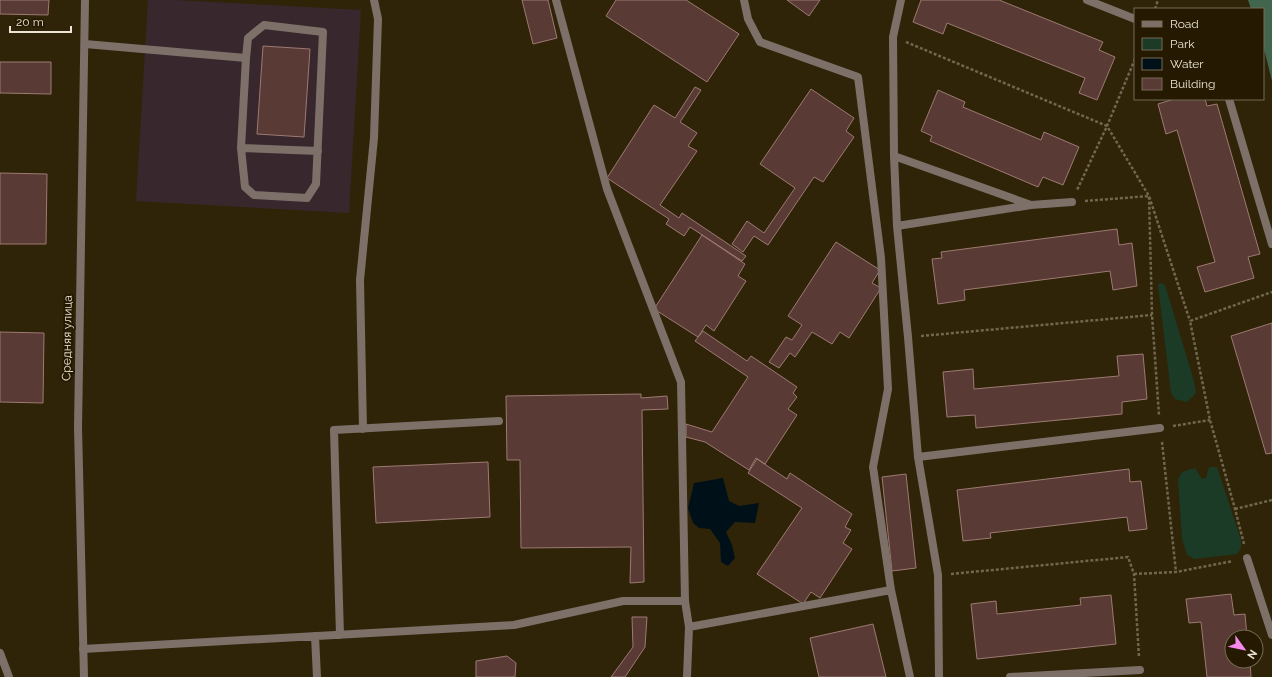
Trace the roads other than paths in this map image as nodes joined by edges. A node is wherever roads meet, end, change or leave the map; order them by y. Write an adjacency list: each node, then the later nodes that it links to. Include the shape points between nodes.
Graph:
1 (85, 0): 8 (street, Средняя улица)
2 (374, 0): 20 (street, via 378,19 374,138 360,280)
3 (556, 0): 24 (street, via 607,189 681,382)
4 (744, 0): 23 (street, via 748,19 760,42 858,77 881,258 888,390 873,467)
5 (901, 0): 13 (street, via 893,37)
6 (1087, 0): 7 (street)
7 (1134, 19)
8 (85, 44): 9 (street); 29 (street, Средняя улица, via 78,427)
9 (246, 58): 11 (street); 12 (street, via 248,38 264,25 323,32)
10 (1229, 100): 17 (street)
11 (241, 148): 12 (street); 12 (street, via 245,187 254,195 307,198 316,184)
12 (318, 151)
13 (894, 156): 15 (street); 16 (street)
14 (1072, 202): 15 (street)
15 (1031, 205): 16 (street)
16 (897, 226): 21 (street)
17 (1272, 244)
18 (499, 421): 20 (street)
19 (1160, 428): 21 (street)
20 (363, 429): 26 (street, via 334,430)
21 (918, 457): 37 (street, via 938,575)
22 (1247, 558): 27 (street)
23 (891, 590): 25 (street); 36 (street)
24 (685, 601): 25 (street); 26 (street, via 623,602 514,625)
25 (689, 627): 35 (street)
26 (340, 635): 28 (street)
27 (1272, 635)
28 (315, 636): 29 (street); 34 (street)
29 (84, 649): 33 (street, Средняя улица)
30 (0, 653): 32 (street)
31 (1140, 670): 38 (street)
32 (9, 677)
33 (84, 677)
34 (317, 677)
35 (687, 677)
36 (910, 677)
37 (939, 677)
38 (1010, 677)

